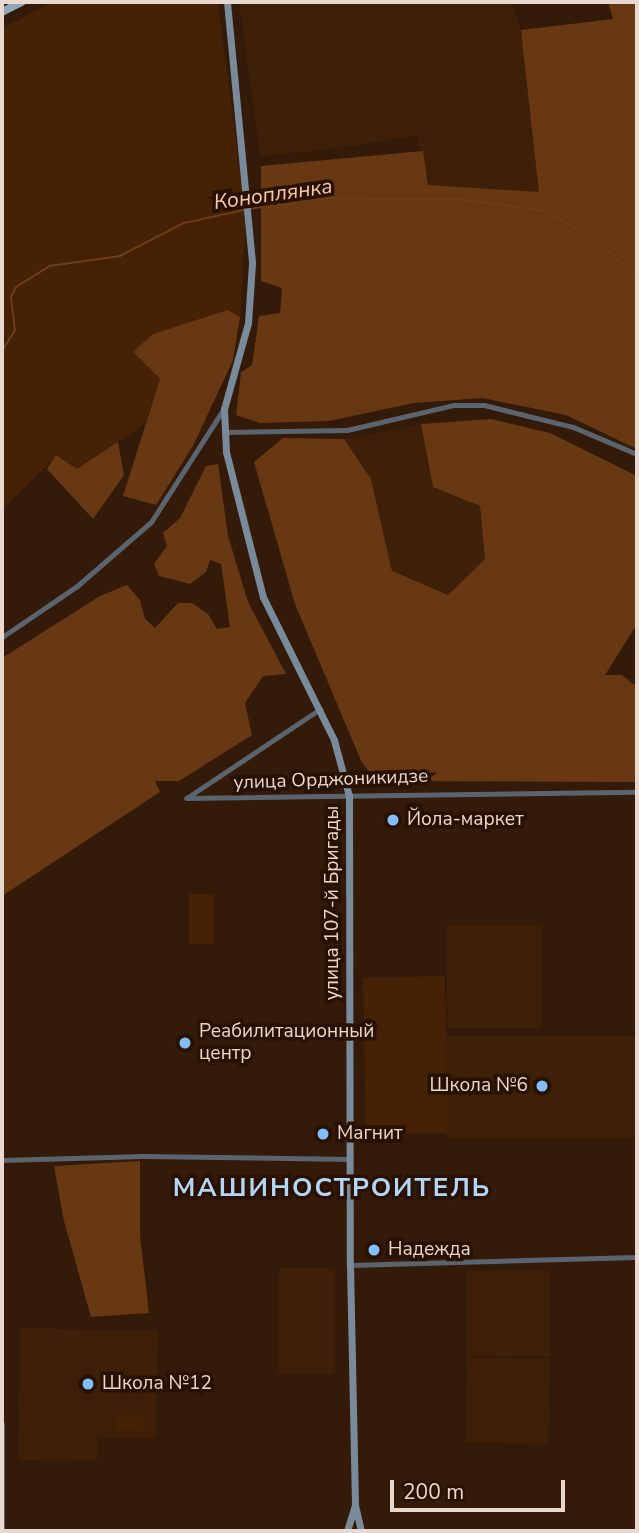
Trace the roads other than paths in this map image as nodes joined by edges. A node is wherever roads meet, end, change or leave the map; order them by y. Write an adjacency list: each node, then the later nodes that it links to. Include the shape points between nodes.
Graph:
1 (22, 2): 3 (main road)
2 (227, 2): 4 (main road, улица 107-й Бригады, via 251,219 248,323)
3 (2, 12)
4 (224, 409): 5 (main road, улица 107-й Бригады); 7 (street, via 151,522 77,586)
5 (224, 432): 6 (street, via 346,430 454,405 484,405 573,427); 8 (main road, улица 107-й Бригады, via 263,597)
6 (637, 454)
7 (2, 637)
8 (320, 709): 10 (main road, улица 107-й Бригады, via 339,754); 10 (street, улица Орджоникидзе, via 186,798)
9 (637, 792): 10 (street, улица Орджоникидзе)
10 (349, 796): 11 (main road, улица 107-й Бригады)
11 (350, 1159): 12 (street, via 143,1156); 14 (main road, улица 107-й Бригады)
12 (2, 1160)
13 (637, 1257): 14 (street)
14 (350, 1265): 16 (main road, улица 107-й Бригады)
15 (3, 1424): 17 (street)
16 (355, 1504): 18 (main road); 19 (main road)
17 (2, 1531)
18 (347, 1531)
19 (360, 1531)

